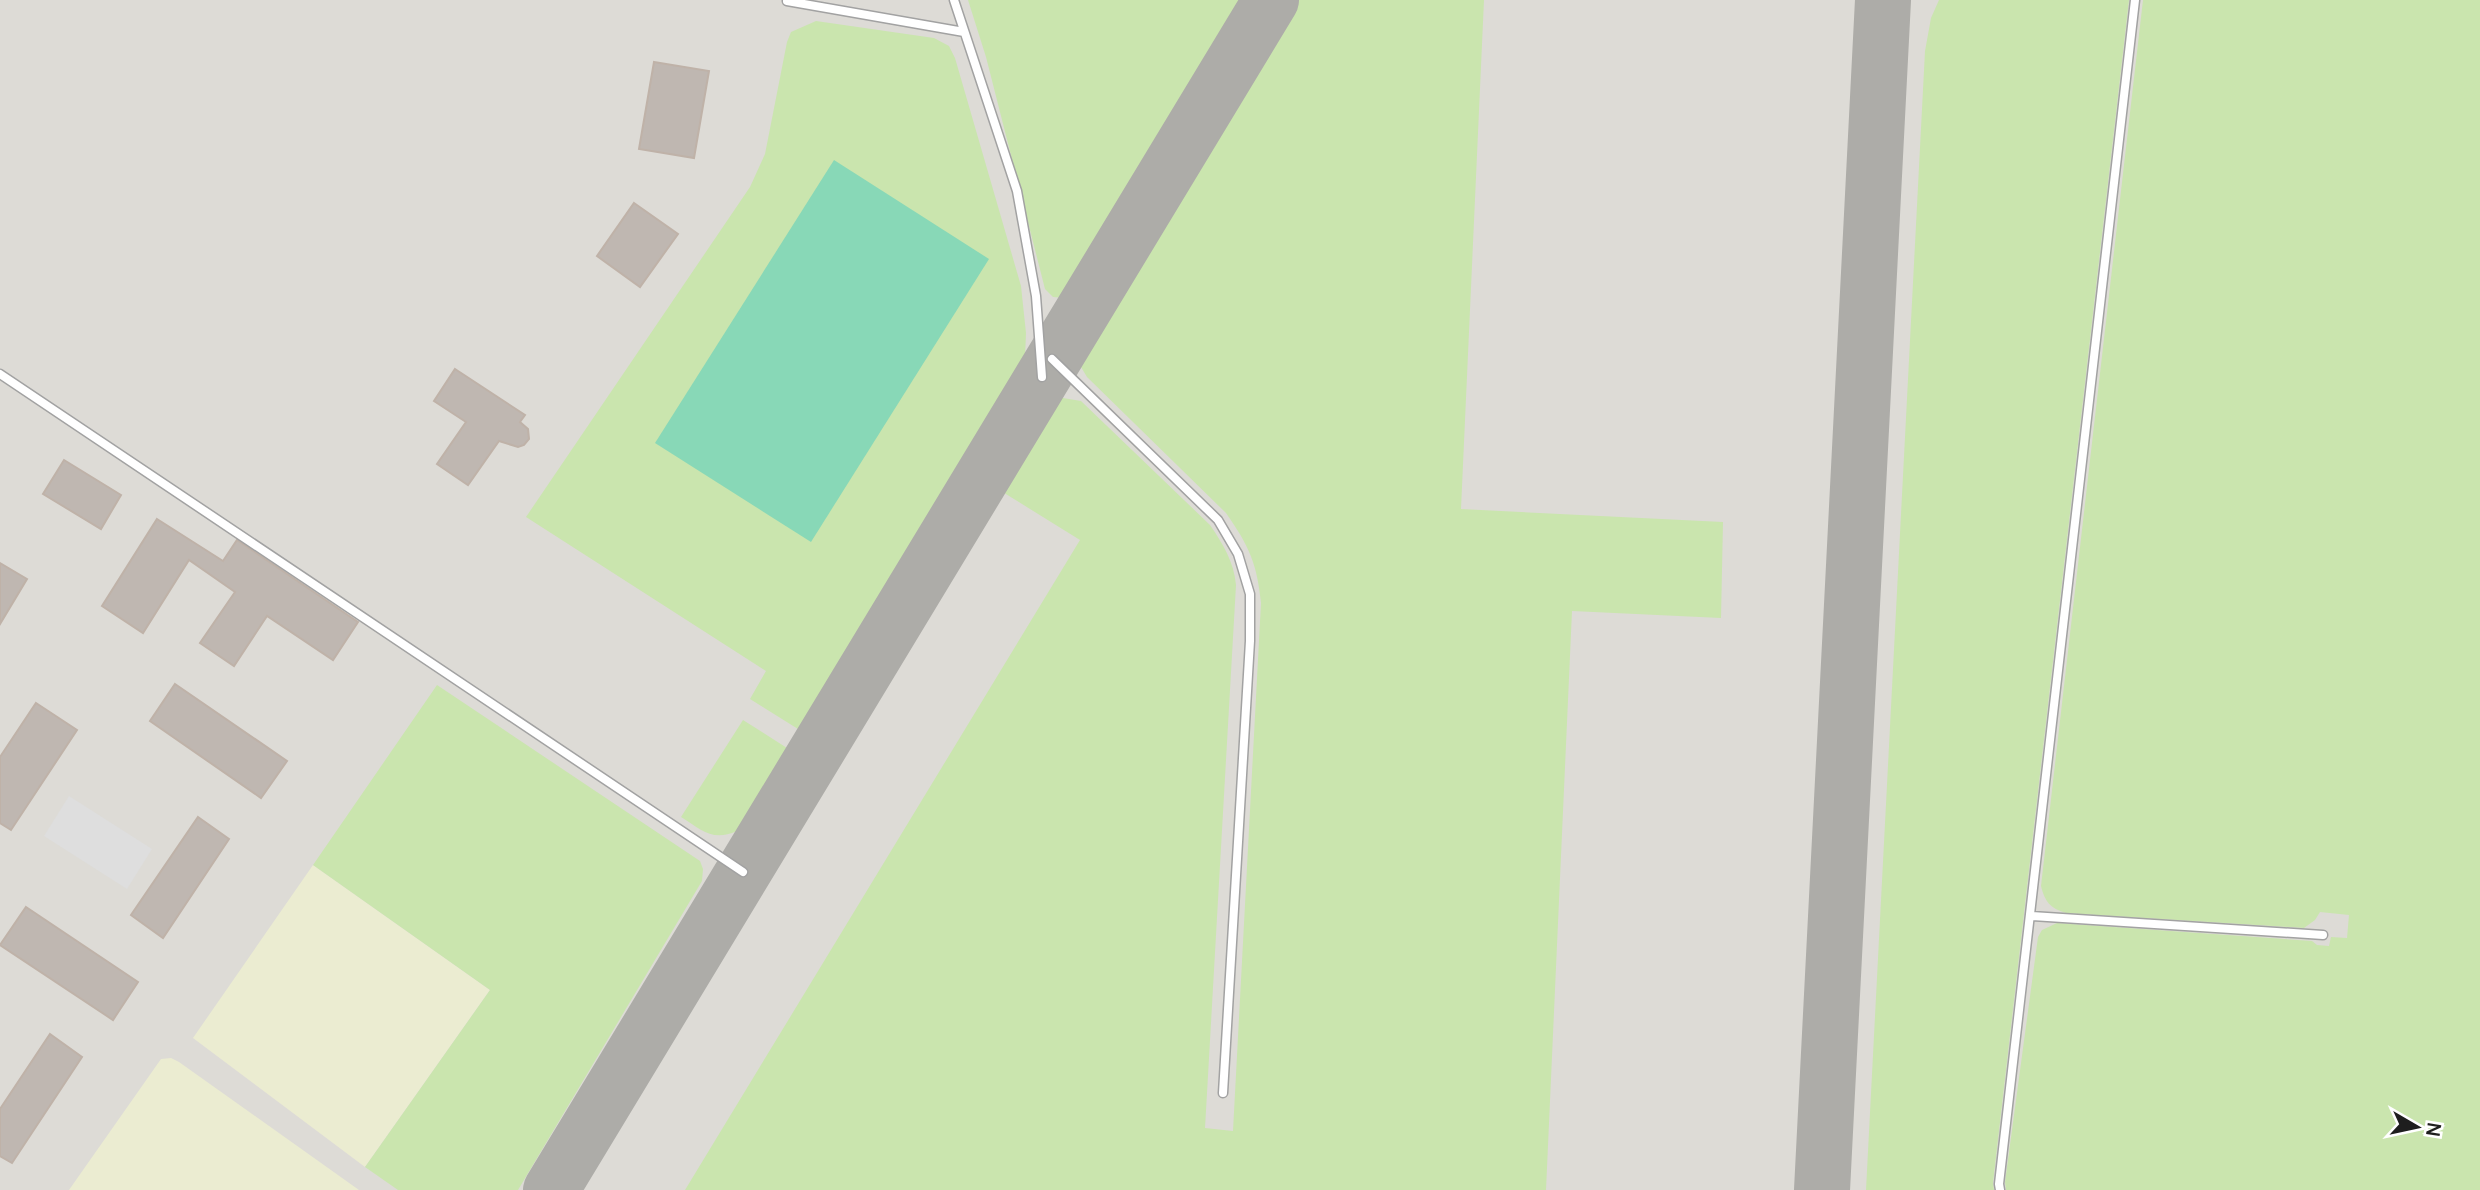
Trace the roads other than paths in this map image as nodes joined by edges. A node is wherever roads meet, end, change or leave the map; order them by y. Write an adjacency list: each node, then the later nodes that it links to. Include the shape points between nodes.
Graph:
1 (954, 0): 4 (lane)
2 (2135, 0): 9 (lane)
3 (787, 1): 4 (lane)
4 (964, 32): 7 (lane, via 1017,191 1037,296)
5 (1052, 359): 11 (lane, via 1218,520 1238,554 1250,594 1251,641)
6 (0, 373): 8 (lane)
7 (1042, 377)
8 (743, 873)
9 (2031, 916): 10 (lane); 12 (lane)
10 (2323, 935)
11 (1223, 1093)
12 (2000, 1190)

